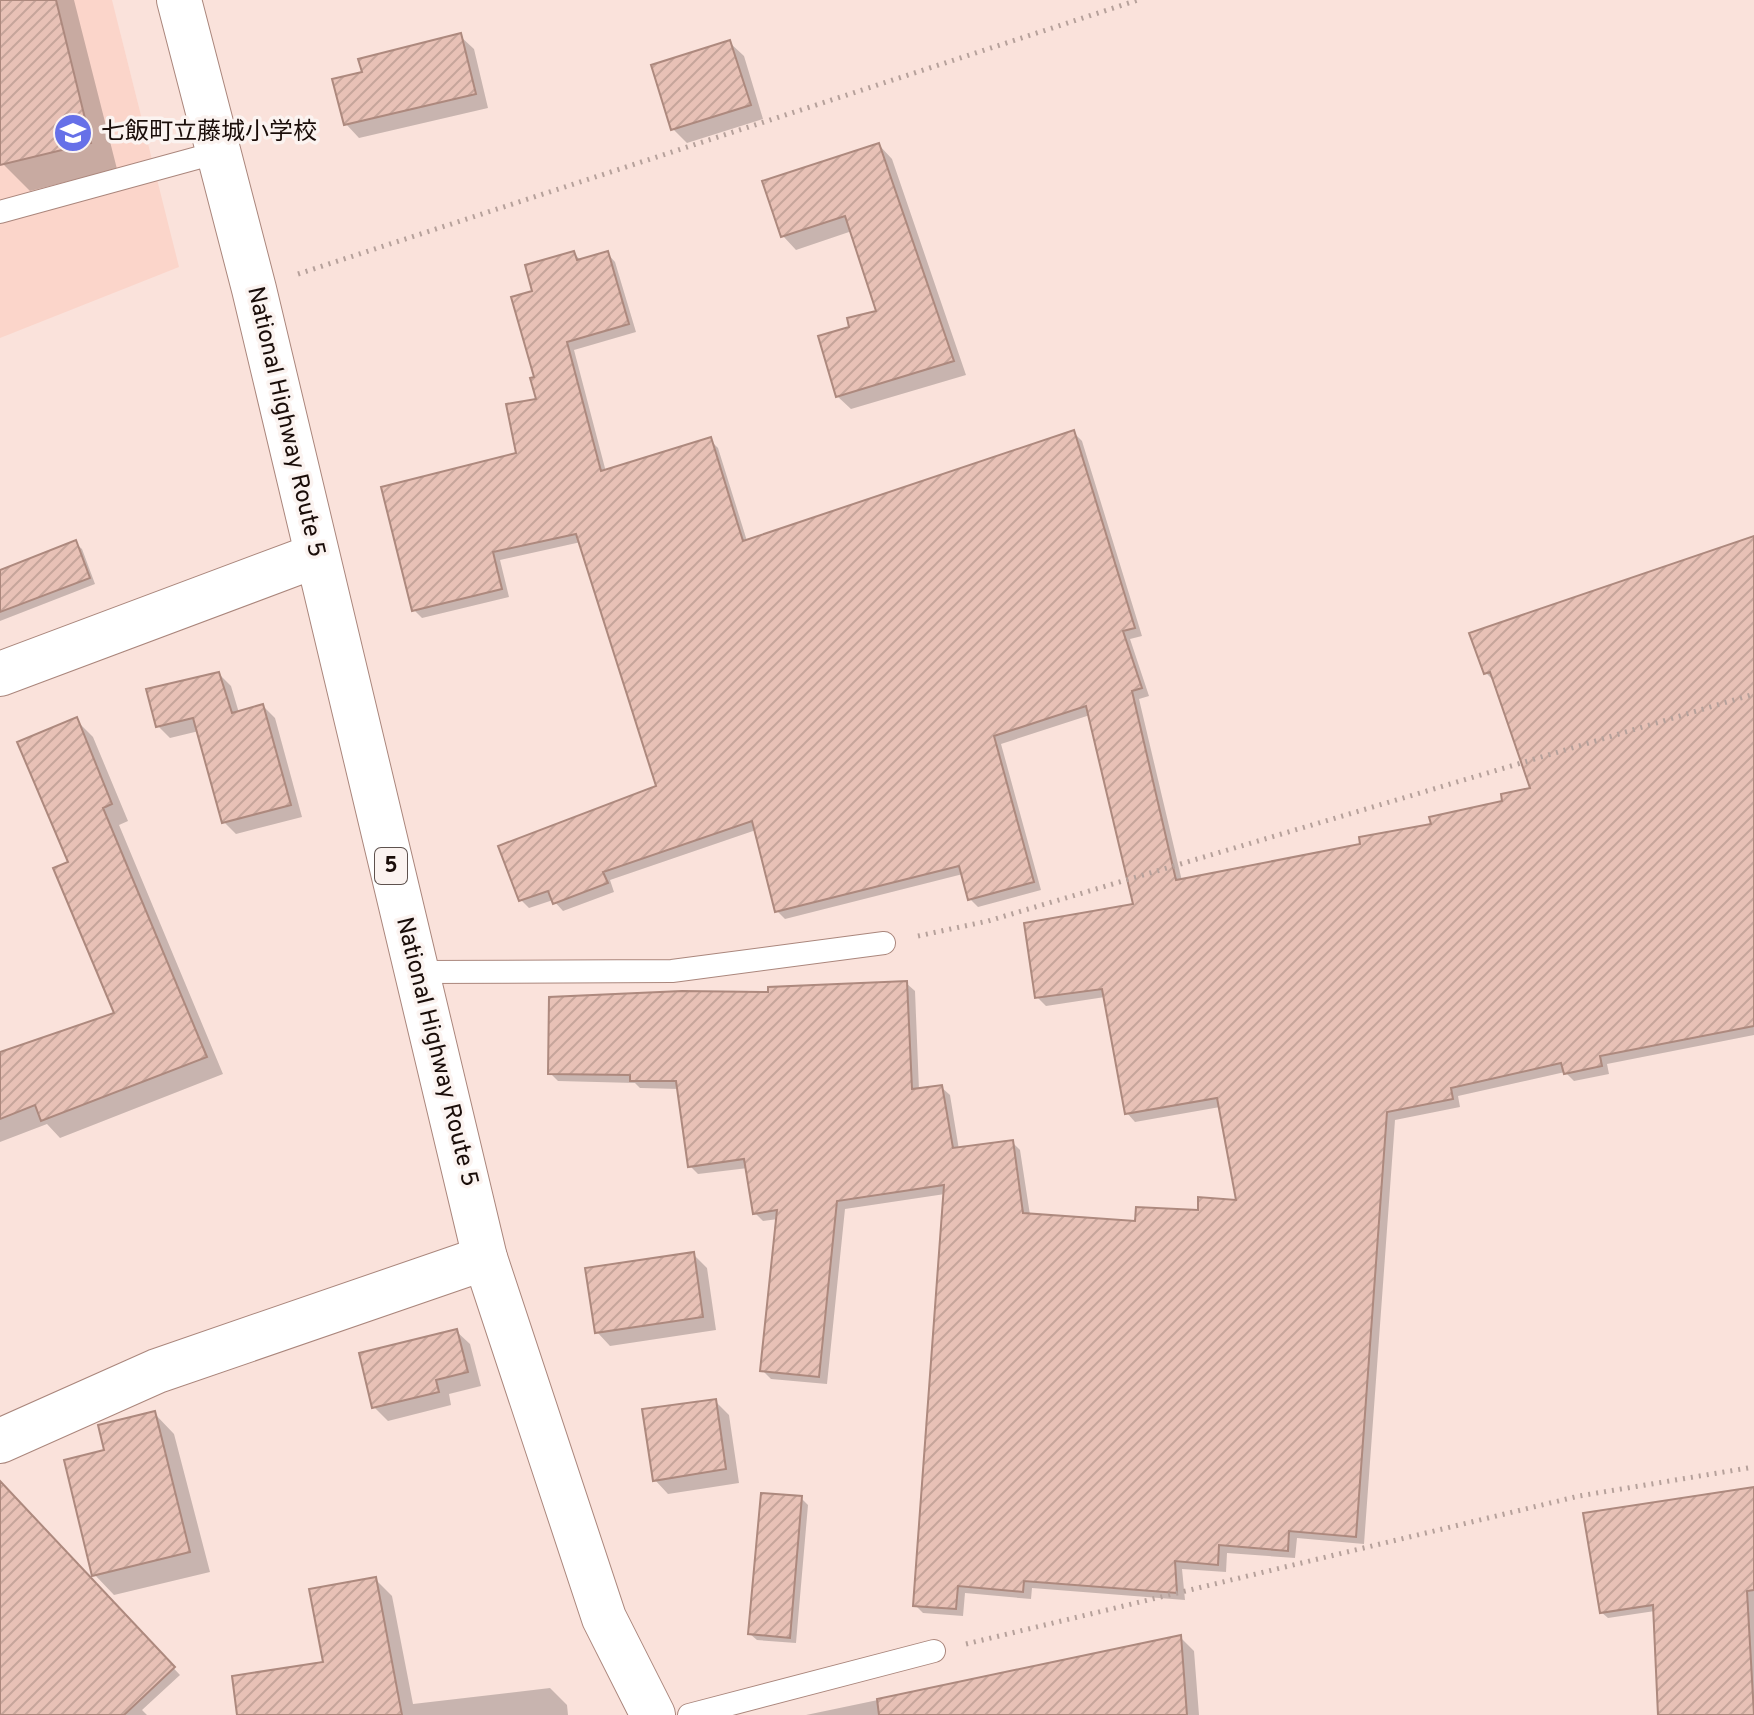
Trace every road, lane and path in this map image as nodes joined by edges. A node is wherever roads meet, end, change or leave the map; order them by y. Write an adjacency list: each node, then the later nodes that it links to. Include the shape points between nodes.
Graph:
1 (179, 0): 3 (main road, National Highway Route 5 / 5)
2 (1138, 0): 5 (path)
3 (219, 152): 4 (lane); 5 (main road, National Highway Route 5 / 5)
4 (0, 212)
5 (254, 289): 6 (main road, National Highway Route 5 / 5)
6 (315, 556): 7 (main road); 10 (main road, National Highway Route 5 / 5)
7 (0, 674)
8 (1754, 694): 9 (path, via 988,921)
9 (884, 943): 10 (lane, via 672,971)
10 (417, 972): 11 (main road, National Highway Route 5 / 5)
11 (485, 1258): 12 (main road, via 157,1371); 15 (main road, National Highway Route 5 / 5, via 604,1618)
12 (0, 1441)
13 (1754, 1467): 14 (path, via 1579,1496)
14 (934, 1651): 16 (lane)
15 (653, 1715)
16 (689, 1715)

